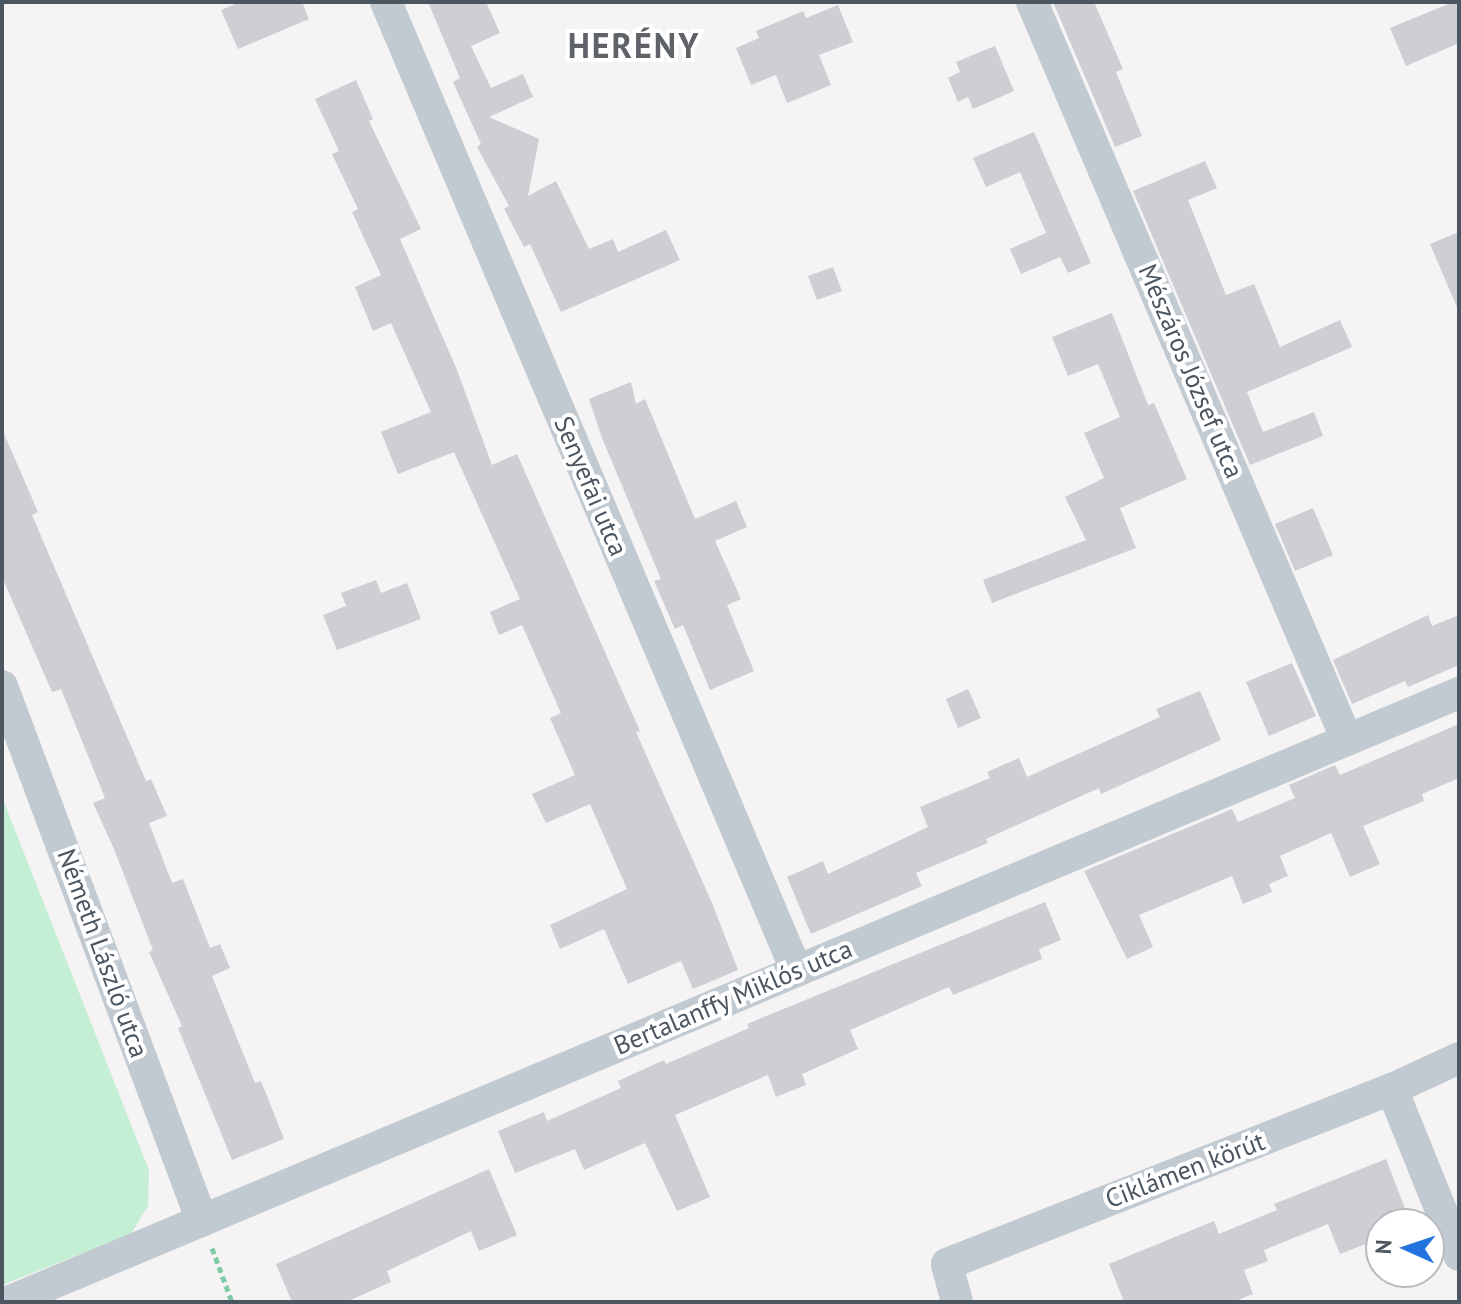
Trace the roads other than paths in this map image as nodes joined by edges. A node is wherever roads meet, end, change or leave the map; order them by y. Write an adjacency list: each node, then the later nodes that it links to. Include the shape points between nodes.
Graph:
1 (386, 2): 7 (street, Senyefai utca)
2 (1032, 2): 6 (street, Mészáros József utca)
3 (2, 686): 5 (street, Németh László utca)
4 (1459, 693): 6 (street, Bertalanffy Miklós utca)
5 (12, 737): 10 (street, Németh László utca)
6 (1347, 740): 7 (street, Bertalanffy Miklós utca)
7 (796, 970): 10 (street, Bertalanffy Miklós utca)
8 (1459, 1058): 9 (street, Ciklámen körút)
9 (1392, 1089): 11 (street); 13 (street, Ciklámen körút, via 947,1264)
10 (202, 1221): 12 (street, Bertalanffy Miklós utca)
11 (1459, 1255)
12 (8, 1302)
13 (957, 1302)

